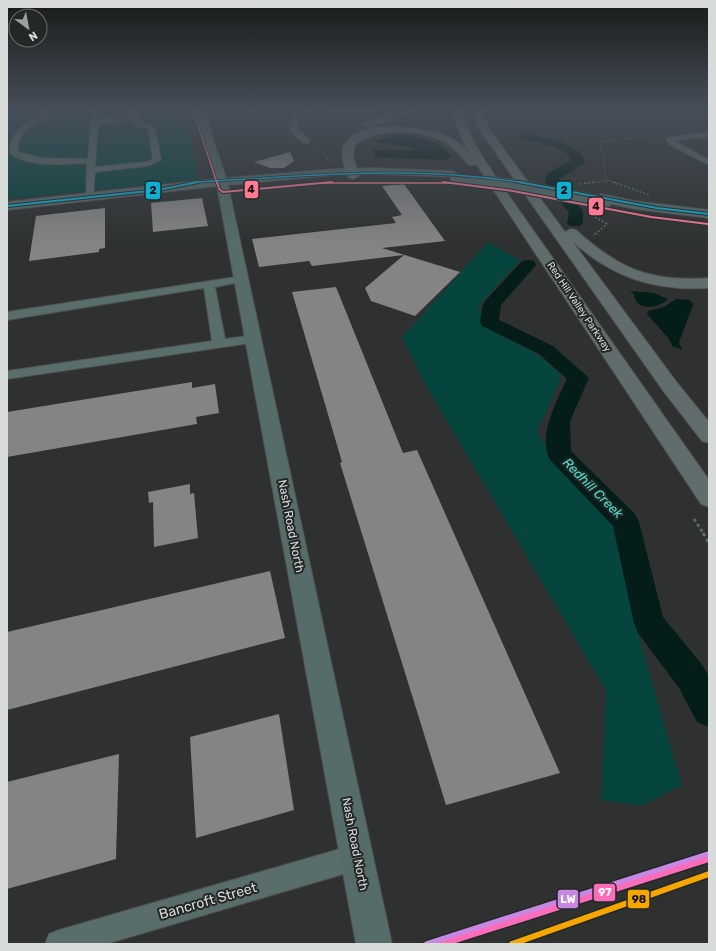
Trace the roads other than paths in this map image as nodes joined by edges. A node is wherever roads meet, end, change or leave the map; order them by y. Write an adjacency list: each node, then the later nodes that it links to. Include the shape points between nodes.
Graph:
1 (20, 155): 10 (street, via 28,159 58,162)
2 (91, 155): 10 (street)
3 (156, 155): 12 (street, via 157,160 147,164)
4 (214, 155): 15 (main road, Nash Road North)
5 (348, 155): 13 (highway)
6 (465, 155): 14 (highway)
7 (477, 155): 14 (highway, Red Hill Valley Parkway)
8 (504, 155): 19 (highway)
9 (695, 155): 11 (street)
10 (91, 161): 12 (street)
11 (709, 163)
12 (90, 170): 16 (street)
13 (352, 174): 15 (main road, via 333,171); 17 (main road, bridge, via 454,176)
14 (489, 176): 30 (highway, Red Hill Valley Parkway)
15 (223, 184): 16 (main road, via 171,192 158,190); 22 (main road, Nash Road North)
16 (89, 197): 18 (main road)
17 (603, 201): 20 (main road); 21 (main road, via 652,212)
18 (7, 206)
19 (540, 206): 23 (highway, via 596,255 621,270 670,284); 29 (highway, via 671,388)
20 (709, 214)
21 (709, 219)
22 (242, 279): 24 (street); 26 (main road, Nash Road North)
23 (709, 283)
24 (209, 284): 25 (street); 27 (street)
25 (7, 316)
26 (254, 339): 27 (street); 31 (main road, Nash Road North)
27 (219, 344): 28 (street)
28 (7, 375)
29 (709, 436)
30 (709, 498)
31 (357, 857): 32 (street, Bancroft Street); 33 (main road, Nash Road North)
32 (59, 944)
33 (374, 944)

